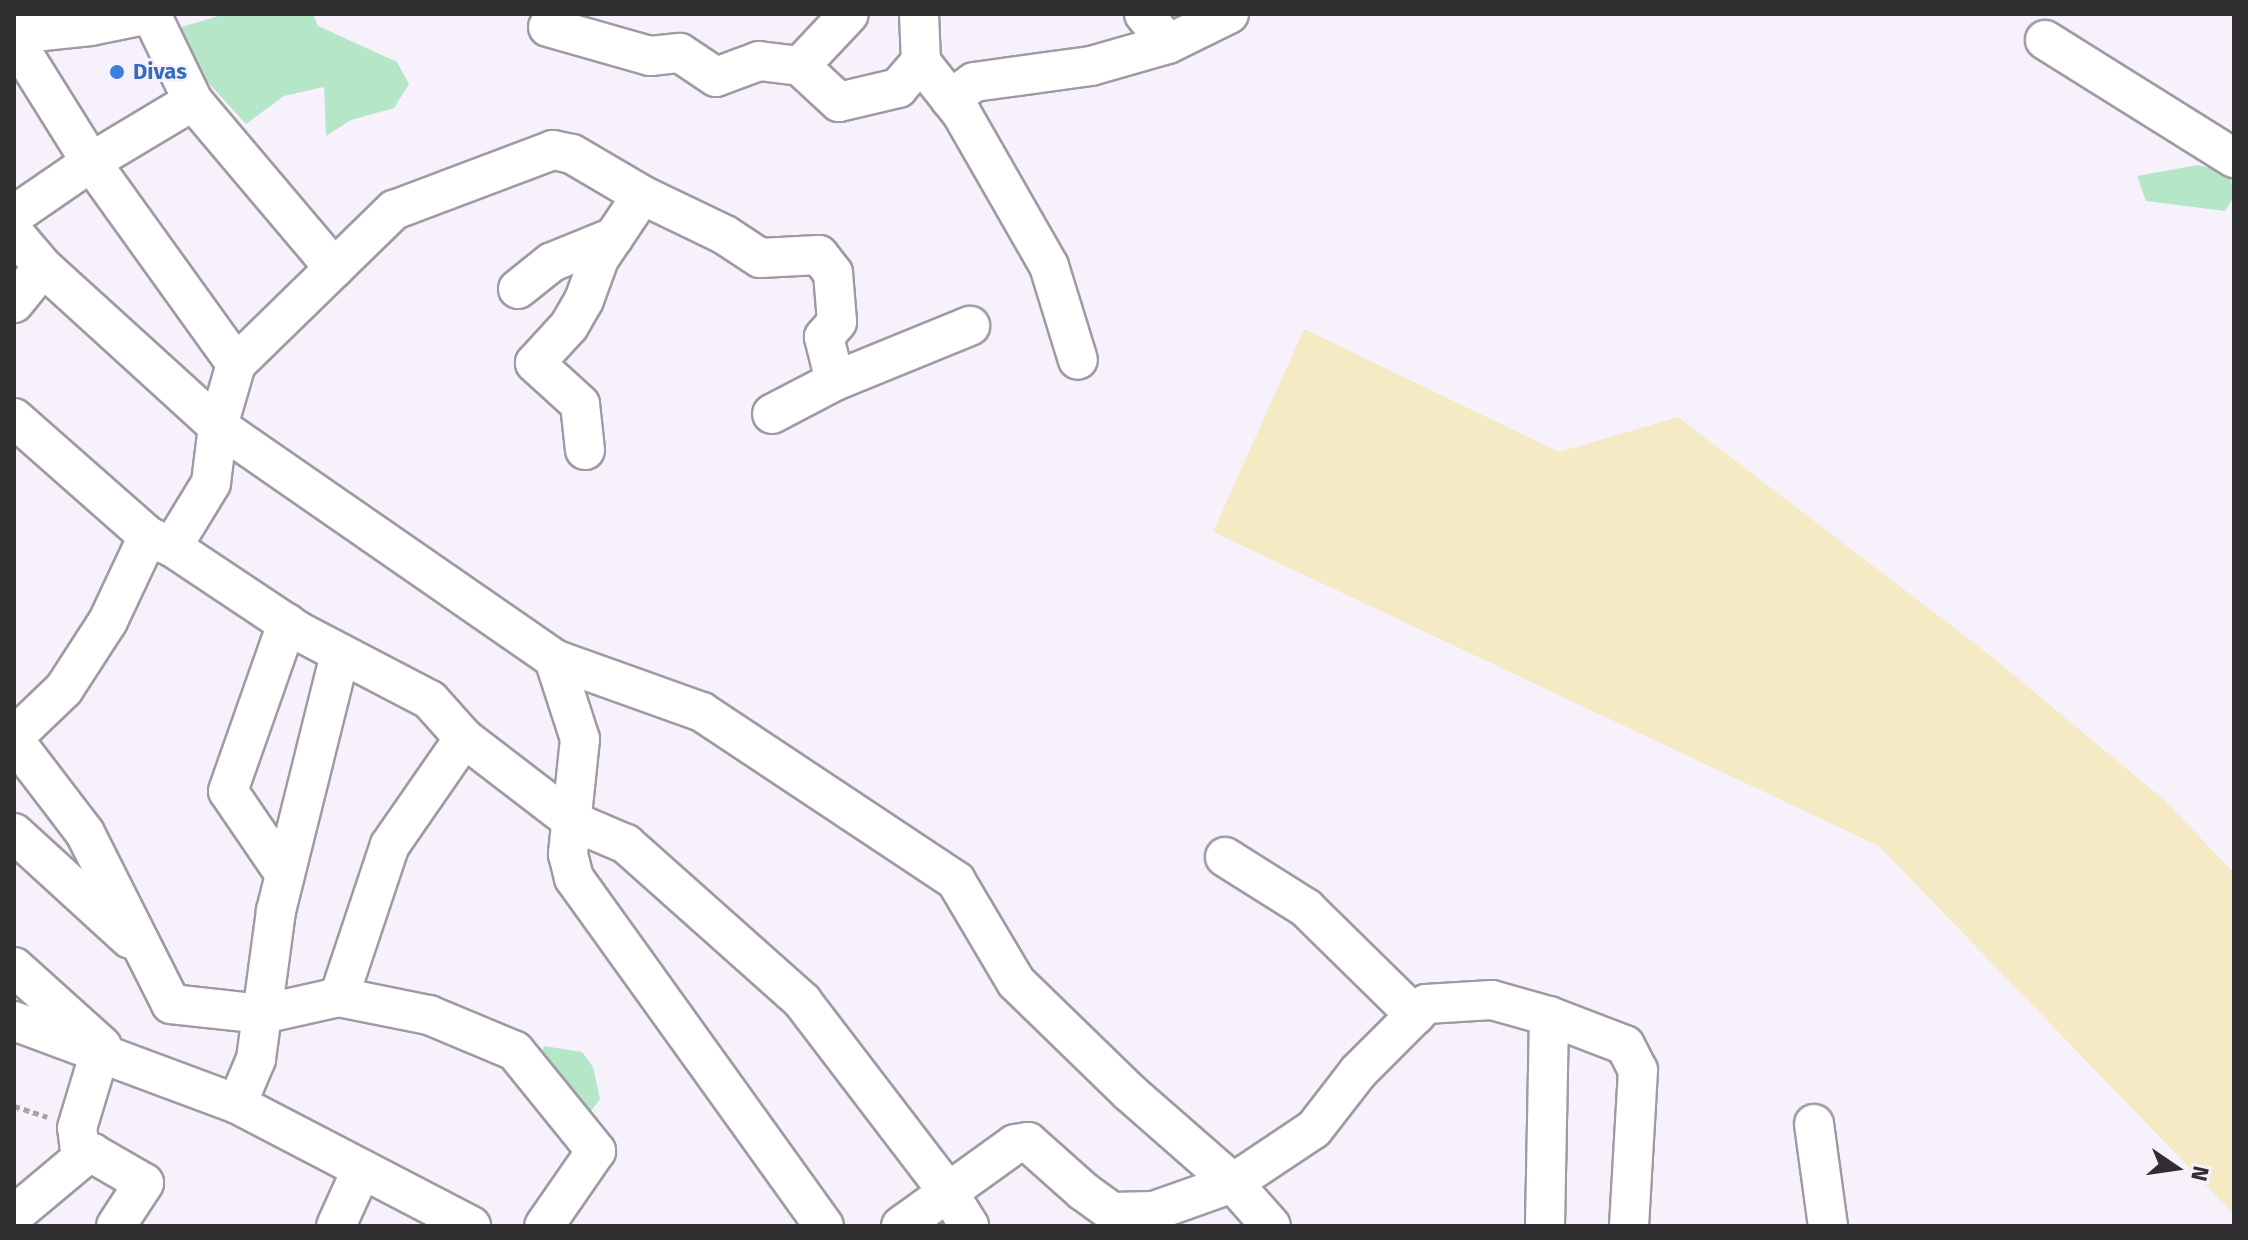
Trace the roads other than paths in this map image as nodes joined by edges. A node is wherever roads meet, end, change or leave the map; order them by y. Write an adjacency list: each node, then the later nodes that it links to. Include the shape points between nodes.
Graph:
1 (150, 14): 7 (street); 14 (street)
2 (849, 14): 12 (street)
3 (919, 14): 11 (street)
4 (1144, 14): 10 (street)
5 (1229, 14): 10 (street)
6 (550, 17): 12 (street, via 650,56 680,53 716,77 759,61)
7 (91, 20): 8 (street)
8 (14, 36): 16 (street)
9 (2045, 40): 15 (street)
10 (1168, 44): 13 (street, via 1091,66 974,82)
11 (921, 62): 12 (street, via 898,88 839,102); 13 (street)
12 (800, 66)
13 (950, 99): 26 (street, via 1049,266)
14 (193, 101): 16 (street); 22 (street)
15 (2234, 158)
16 (91, 162): 18 (street); 27 (street)
17 (642, 195): 20 (street); 22 (street, via 572,154 553,150 394,210); 28 (street, via 760,258 819,255 833,273 837,322 824,337)
18 (14, 215)
19 (14, 233): 21 (street)
20 (614, 237): 23 (street, via 552,262); 32 (street, via 569,326 535,363 580,404)
21 (43, 267): 24 (street); 31 (street)
22 (334, 268): 27 (street)
23 (518, 289)
24 (14, 303)
25 (970, 326): 28 (street)
26 (1078, 360)
27 (236, 364): 31 (street)
28 (835, 381): 29 (street)
29 (772, 414)
30 (14, 418): 33 (street)
31 (218, 426): 33 (street, via 211,483); 36 (street)
32 (585, 450)
33 (160, 541): 34 (street); 37 (street, via 64,689)
34 (287, 623): 35 (street); 42 (street, via 228,791)
35 (340, 654): 38 (street, via 430,700); 42 (street)
36 (554, 659): 39 (street, via 580,739); 55 (street, via 702,712 956,881 1016,982)
37 (14, 738): 43 (street, via 85,833)
38 (464, 738): 39 (street); 45 (street, via 390,845)
39 (572, 821): 56 (street, via 626,844 802,1001); 62 (street, via 568,854 574,878)
40 (14, 833): 43 (street)
41 (1225, 857): 47 (street, via 1306,908)
42 (284, 873): 46 (street)
43 (145, 953): 46 (street, via 171,1004)
44 (14, 967): 50 (street)
45 (339, 997): 46 (street); 61 (street, via 429,1015 515,1051 596,1151)
46 (263, 1014): 51 (street, via 256,1059)
47 (1415, 1015): 48 (street, via 1426,1004 1492,1000); 55 (street, via 1358,1072 1314,1129)
48 (1549, 1016): 66 (street); 67 (street, via 1625,1045 1638,1070)
49 (14, 1021): 50 (street)
50 (111, 1060): 51 (street); 53 (street, via 77,1128)
51 (237, 1104): 54 (street)
52 (1814, 1124): 68 (street)
53 (81, 1159): 57 (street); 58 (street, via 92,1153 144,1183)
54 (361, 1171): 59 (street); 60 (street)
55 (1233, 1183): 56 (street, via 1154,1211 1112,1212 1028,1142 1015,1144); 65 (street)
56 (948, 1192): 63 (street); 64 (street)
57 (14, 1215)
58 (116, 1226)
59 (336, 1226)
60 (471, 1226)
61 (544, 1226)
62 (824, 1226)
63 (901, 1226)
64 (969, 1226)
65 (1271, 1226)
66 (1545, 1226)
67 (1629, 1226)
68 (1828, 1226)

